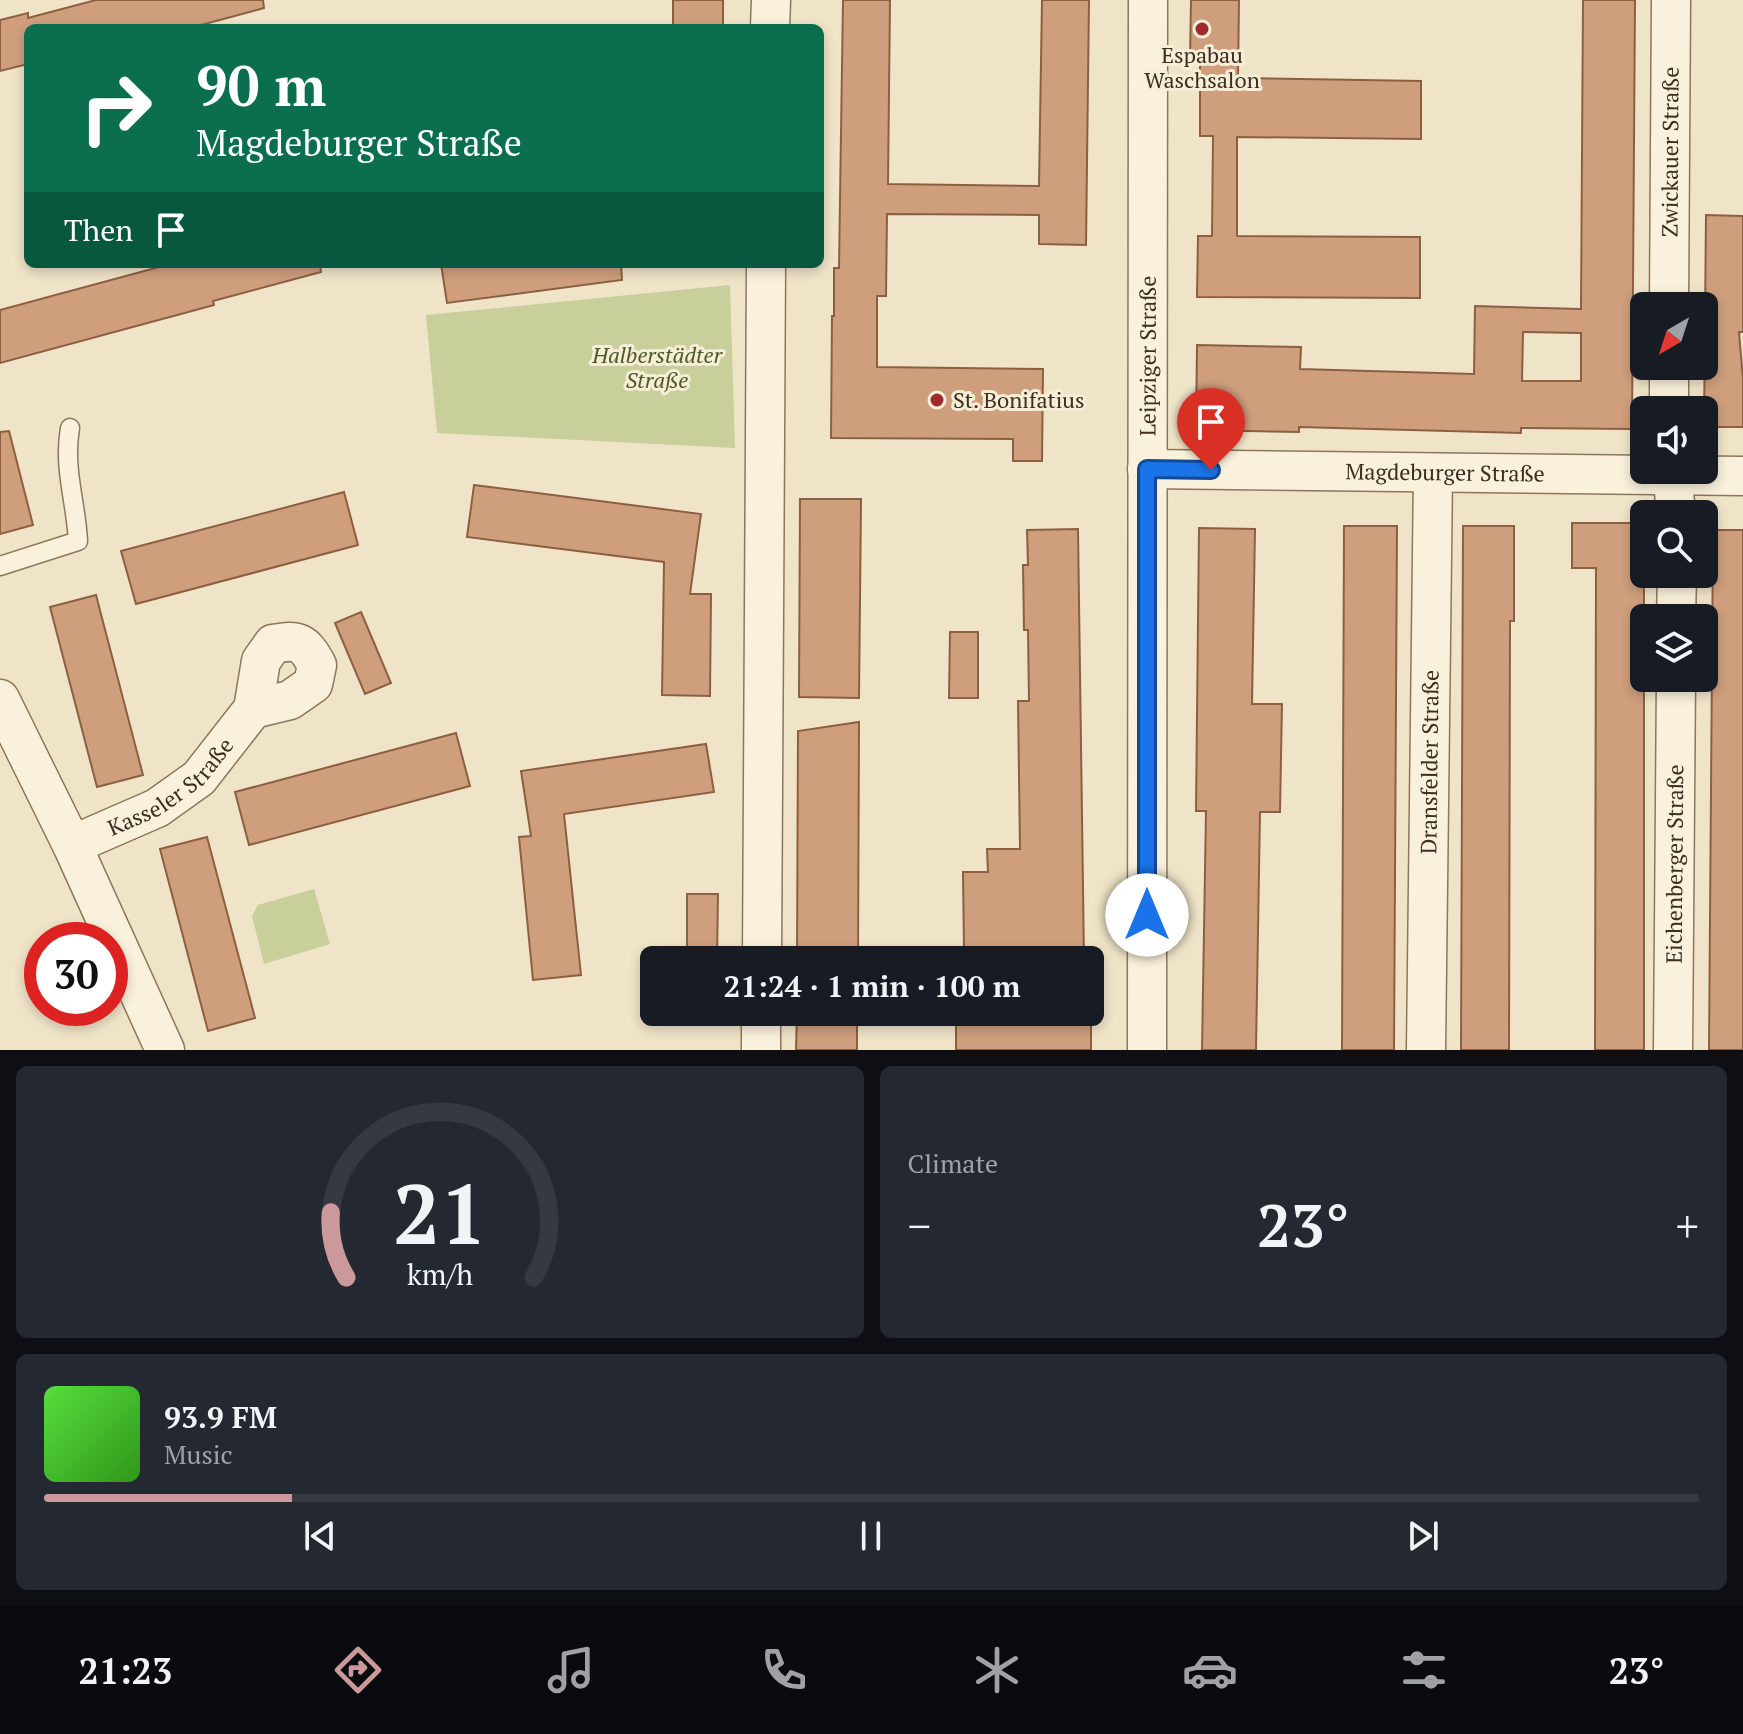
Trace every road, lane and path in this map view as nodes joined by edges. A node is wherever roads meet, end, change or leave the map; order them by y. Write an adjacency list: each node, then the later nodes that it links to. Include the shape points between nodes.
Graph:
1 (771, 0): 4 (street)
2 (1148, 0): 8 (street, Leipziger Straße)
3 (1671, 0): 6 (street, Zwickauer Straße)
4 (770, 24)
5 (766, 268): 18 (street)
6 (1669, 292)
7 (70, 428): 13 (lane, via 69,489 78,541)
8 (1147, 469): 9 (street, Magdeburger Straße); 22 (street, Leipziger Straße)
9 (1433, 473): 10 (street, Magdeburger Straße); 23 (street, Dransfelder Straße)
10 (1630, 473)
11 (1718, 475): 12 (street, Magdeburger Straße)
12 (1743, 476)
13 (0, 566)
14 (1676, 692): 24 (street, Eichenberger Straße)
15 (0, 699): 17 (street)
16 (253, 709): 17 (street, Kasseler Straße, via 199,778 157,808)
17 (72, 845): 20 (street)
18 (762, 946)
19 (761, 1026): 21 (street)
20 (165, 1050)
21 (761, 1050)
22 (1147, 1050)
23 (1426, 1050)
24 (1673, 1050)

